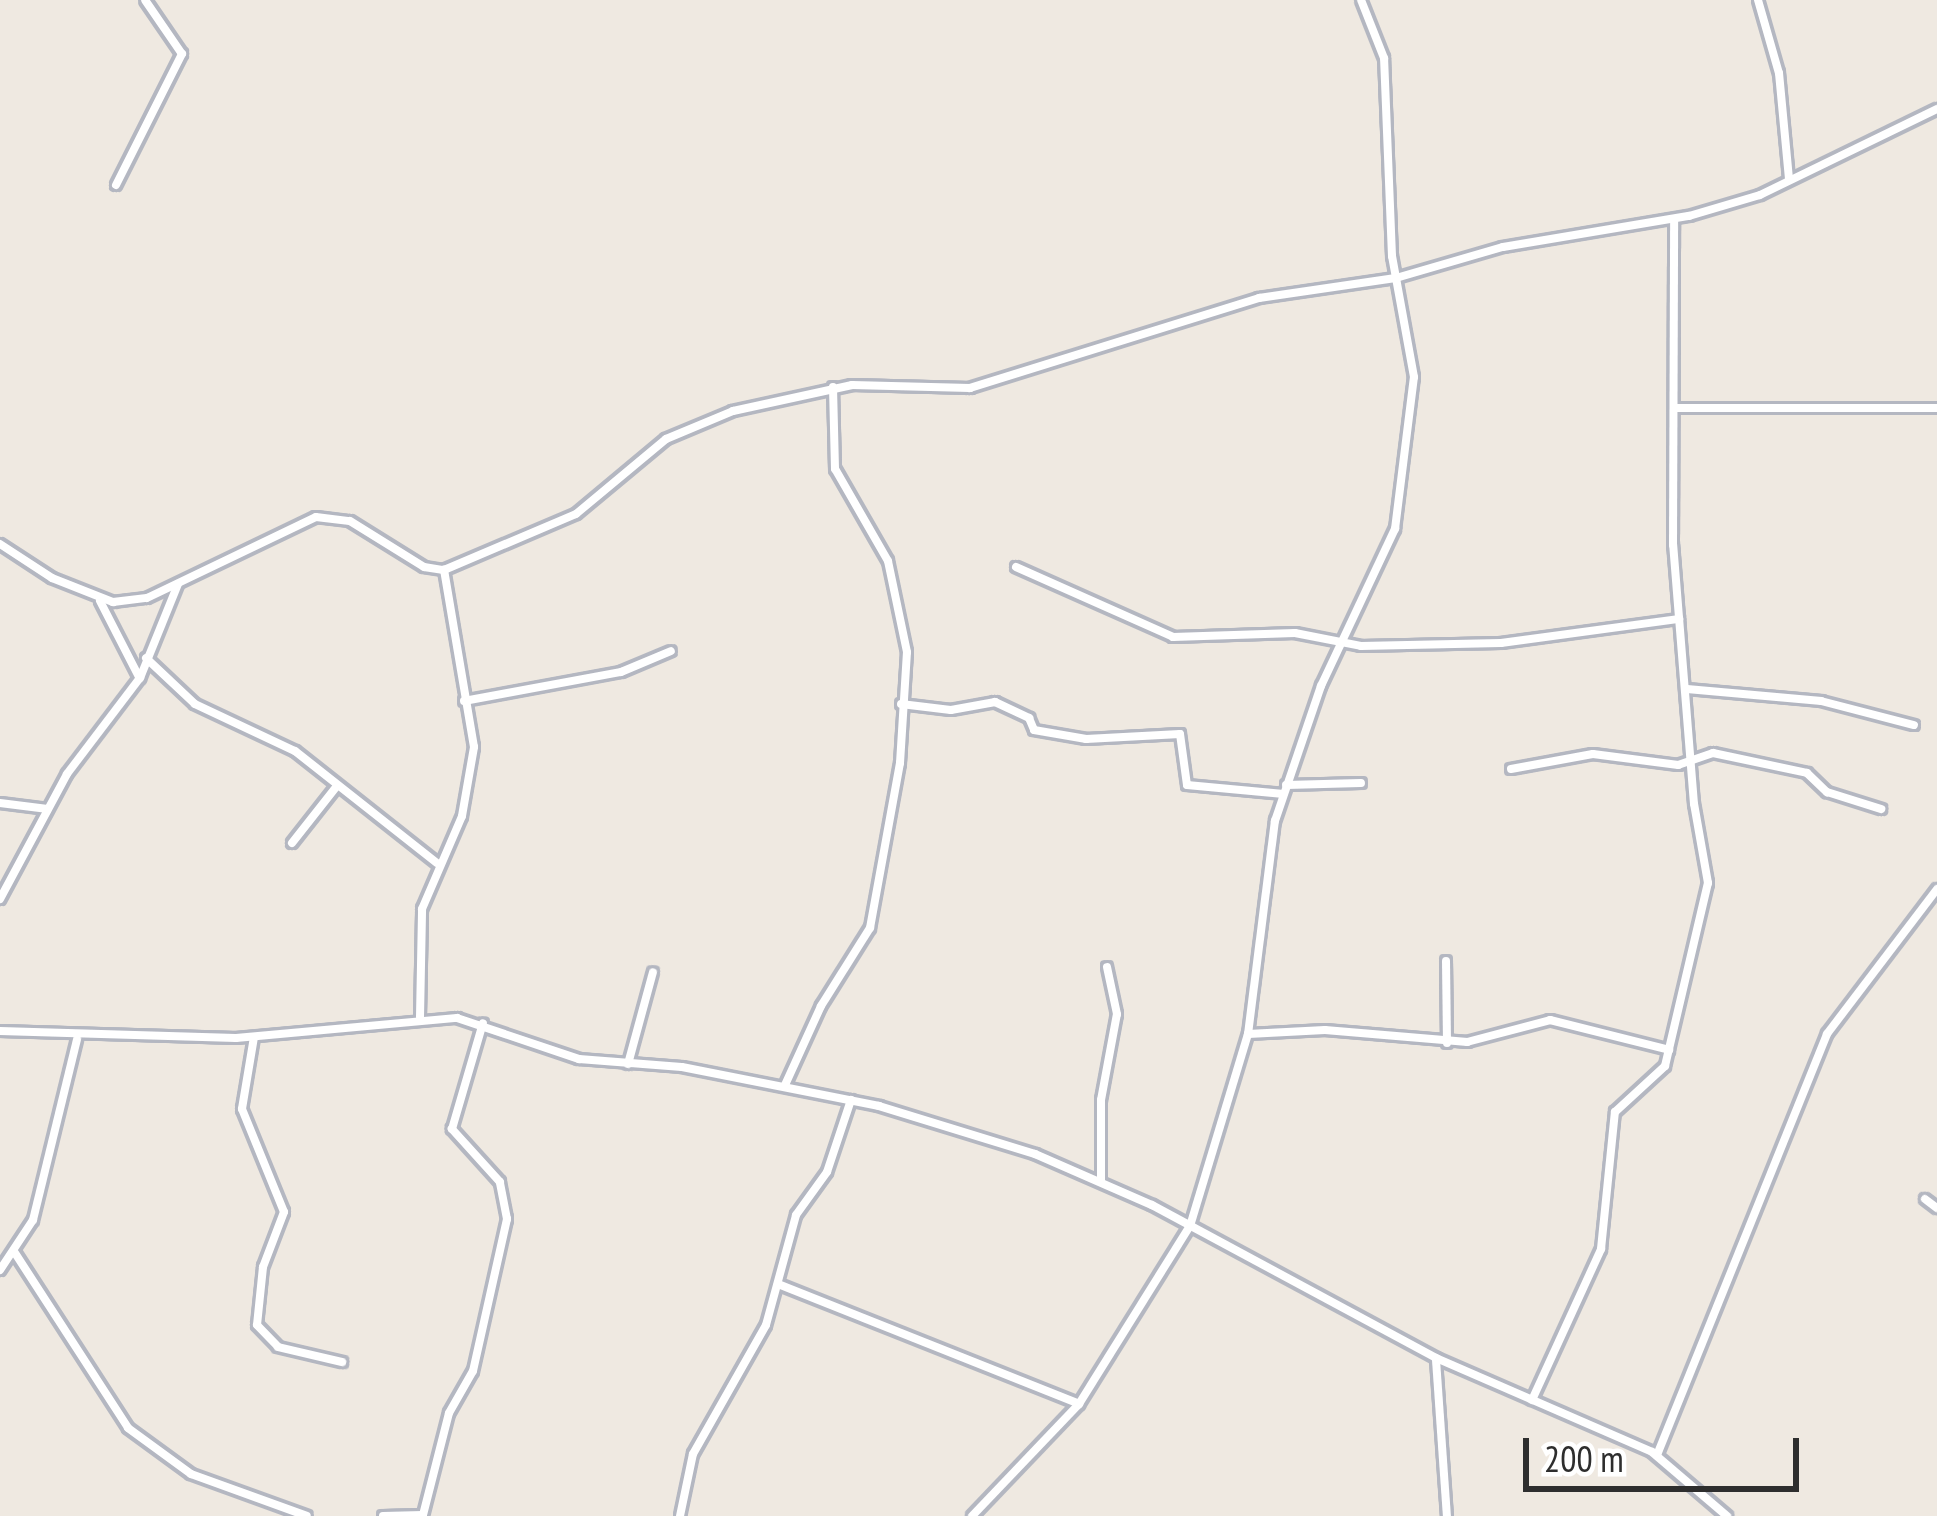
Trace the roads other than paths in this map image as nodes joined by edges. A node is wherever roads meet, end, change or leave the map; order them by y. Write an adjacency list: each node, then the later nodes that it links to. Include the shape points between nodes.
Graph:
1 (145, 0): 6 (street, via 182,54)
2 (1361, 0): 8 (street, via 1384,58)
3 (1758, 0): 5 (street, via 1779,73)
4 (1937, 109): 5 (street)
5 (1789, 181): 7 (street)
6 (116, 184)
7 (1674, 219): 8 (street, via 1503,247); 10 (street)
8 (1396, 278): 9 (street, via 1259,298 955,391); 18 (street, via 1414,377 1412,440 1395,529)
9 (833, 387): 14 (street, via 688,426 576,514); 24 (street, via 835,469 899,592 908,652)
10 (1677, 408): 11 (street); 17 (street)
11 (1937, 408)
12 (0, 544): 16 (street)
13 (1016, 567): 18 (street, via 1173,637 1294,633)
14 (443, 570): 15 (street, via 424,567 350,521 316,517); 23 (street)
15 (178, 584): 16 (street, via 131,602); 20 (street)
16 (99, 600): 21 (street)
17 (1679, 619): 18 (street, via 1501,643); 22 (street)
18 (1347, 644): 30 (street, via 1321,686)
19 (671, 651): 23 (street, via 621,673)
20 (145, 658): 21 (street); 29 (street, via 194,704 295,752)
21 (140, 678): 32 (street)
22 (1687, 689): 25 (street, via 1821,701); 26 (street)
23 (464, 701): 35 (street, via 473,733 467,800)
24 (902, 704): 30 (street, via 951,710 995,703 1029,718 1034,730 1086,739 1180,734 1187,785); 50 (street, via 870,928)
25 (1914, 725)
26 (1690, 760): 27 (street, via 1593,754); 33 (street, via 1712,753 1807,773 1827,792); 48 (street, via 1708,883)
27 (1511, 769)
28 (1361, 783): 30 (street)
29 (336, 787): 34 (street); 35 (street)
30 (1285, 789): 44 (street, via 1262,880)
31 (0, 803): 32 (street)
32 (48, 808): 37 (street)
33 (1881, 809)
34 (292, 843)
35 (436, 863): 41 (street, via 422,909)
36 (1937, 890): 63 (street, via 1827,1034)
37 (0, 899)
38 (1445, 961): 47 (street)
39 (1107, 967): 52 (street, via 1116,1026 1101,1100)
40 (653, 973): 49 (street)
41 (420, 1017): 42 (street); 45 (street)
42 (483, 1023): 49 (street, via 554,1053); 64 (street, via 452,1130 500,1182 507,1219 473,1371 449,1413)
43 (0, 1031): 46 (street)
44 (1247, 1034): 47 (street, via 1324,1030); 55 (street)
45 (254, 1036): 46 (street); 60 (street, via 242,1109 284,1212 263,1267 257,1324 278,1347)
46 (77, 1039): 56 (street, via 33,1220)
47 (1447, 1043): 48 (street, via 1550,1019)
48 (1670, 1050): 61 (street, via 1649,1086 1615,1112 1601,1249)
49 (628, 1064): 50 (street)
50 (785, 1085): 51 (street)
51 (850, 1100): 52 (street); 58 (street, via 826,1172 796,1215)
52 (1101, 1181): 55 (street)
53 (1925, 1199): 54 (street)
54 (1937, 1208)
55 (1190, 1226): 59 (street); 62 (street)
56 (15, 1253): 57 (street); 65 (street, via 128,1428 169,1463)
57 (0, 1270)
58 (778, 1284): 62 (street); 67 (street, via 746,1368 693,1454)
59 (1436, 1358): 61 (street); 69 (street)
60 (342, 1362)
61 (1532, 1400): 63 (street)
62 (1079, 1404): 68 (street)
63 (1657, 1455): 70 (street)
64 (424, 1515): 66 (street)
65 (308, 1516)
66 (383, 1516)
67 (680, 1516)
68 (972, 1516)
69 (1447, 1516)
70 (1727, 1516)

